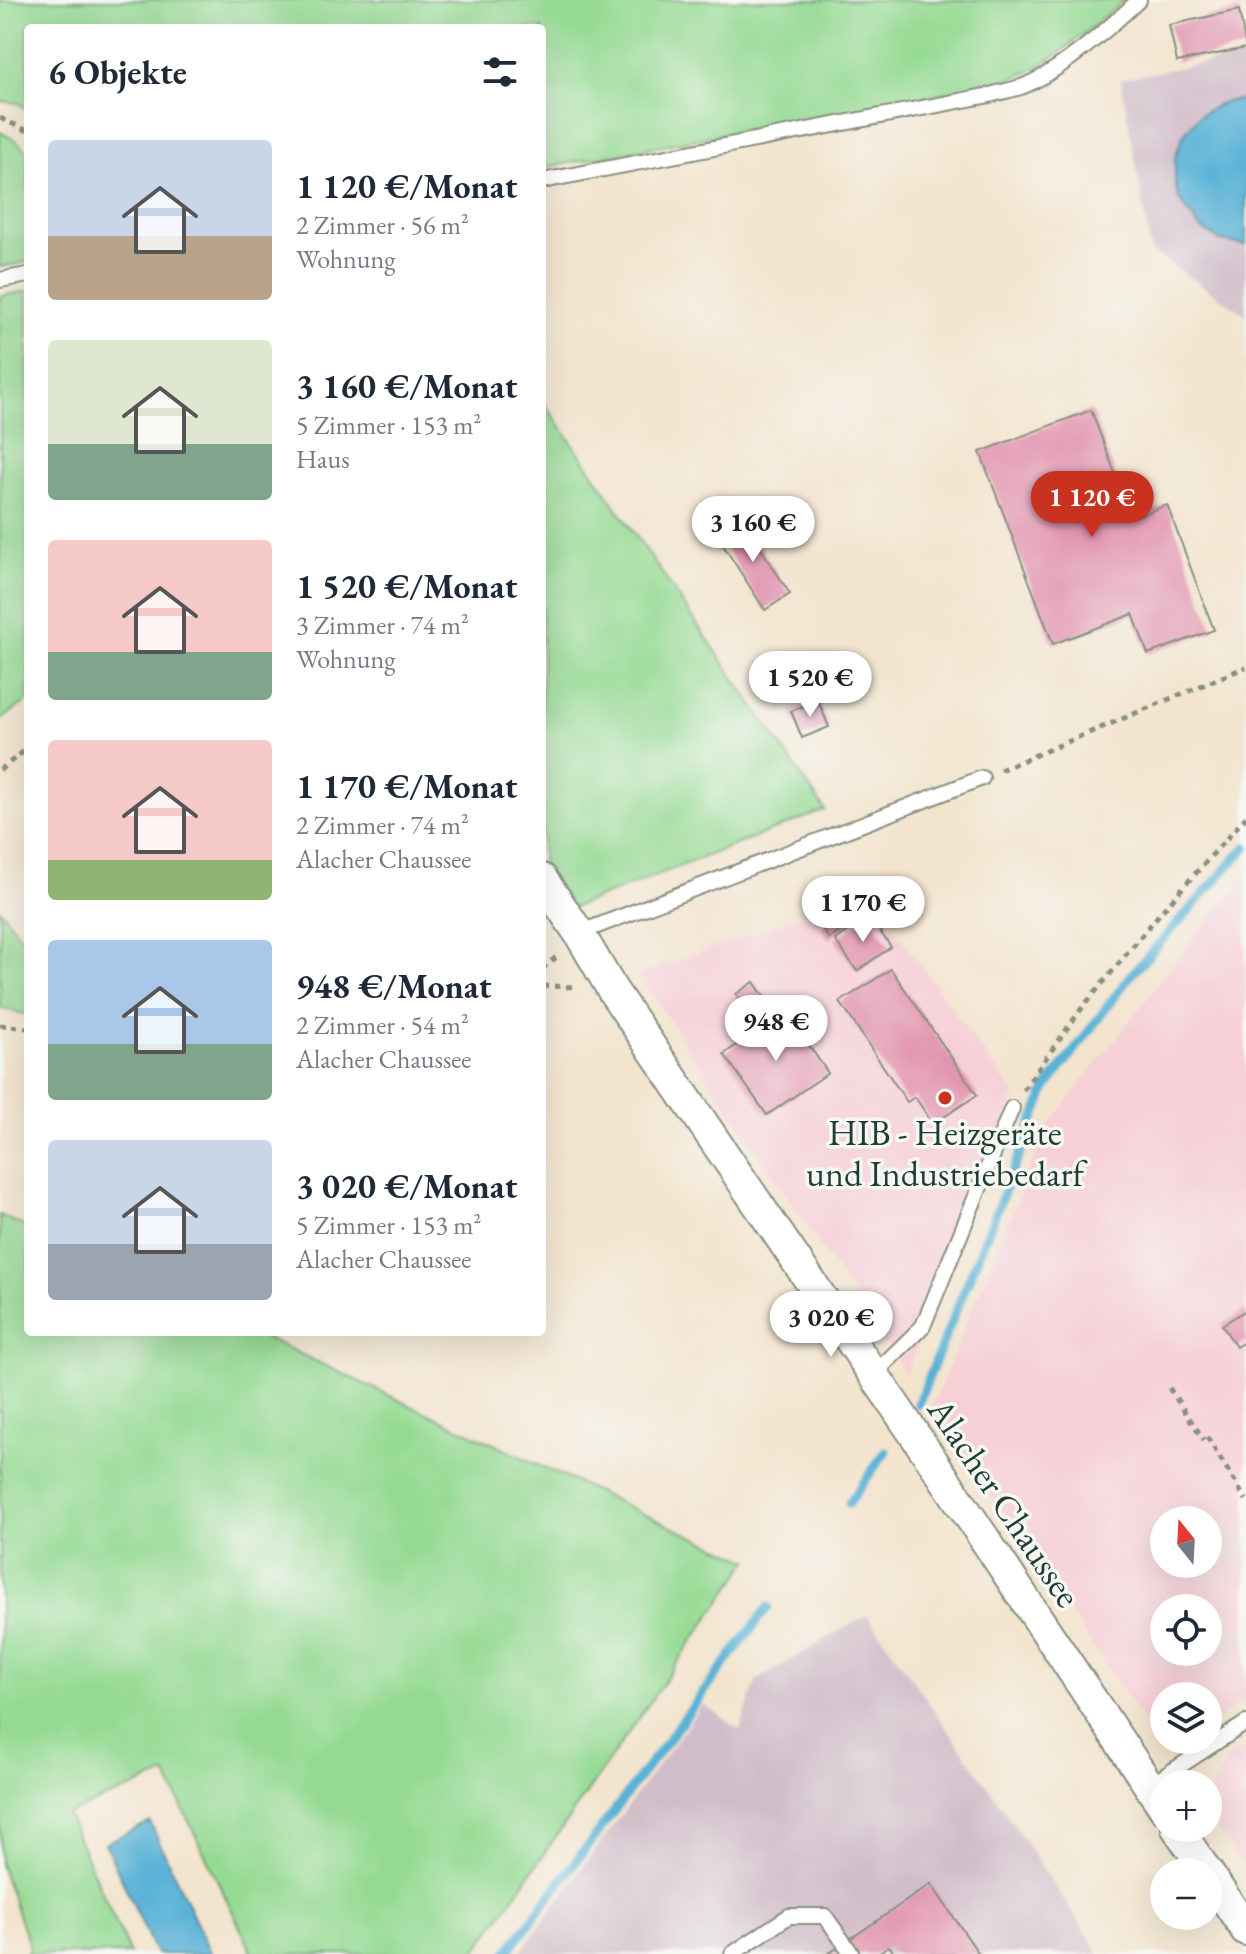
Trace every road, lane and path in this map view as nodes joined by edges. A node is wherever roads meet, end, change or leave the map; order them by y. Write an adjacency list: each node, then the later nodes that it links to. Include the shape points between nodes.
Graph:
1 (1139, 0): 4 (lane, via 1050,72 1021,87)
2 (0, 118): 3 (path)
3 (24, 129)
4 (546, 180)
5 (24, 276): 6 (lane)
6 (0, 280)
7 (1246, 667): 10 (path)
8 (24, 751): 9 (path)
9 (0, 770)
10 (982, 778): 13 (lane)
11 (1246, 817): 16 (path, via 1082,1008)
12 (546, 885): 13 (street, Alacher Chaussee)
13 (579, 933): 17 (street, Alacher Chaussee)
14 (0, 1025): 15 (path)
15 (24, 1028)
16 (1012, 1108): 17 (lane, via 923,1326)
17 (874, 1374): 22 (street, Alacher Chaussee)
18 (1169, 1388): 19 (path)
19 (1246, 1500)
20 (1246, 1723): 21 (lane)
21 (1189, 1770)
22 (1150, 1788)
23 (1222, 1894): 24 (street)
24 (1246, 1930)
25 (732, 1954): 26 (lane, via 789,1916 825,1916)
26 (852, 1954)

